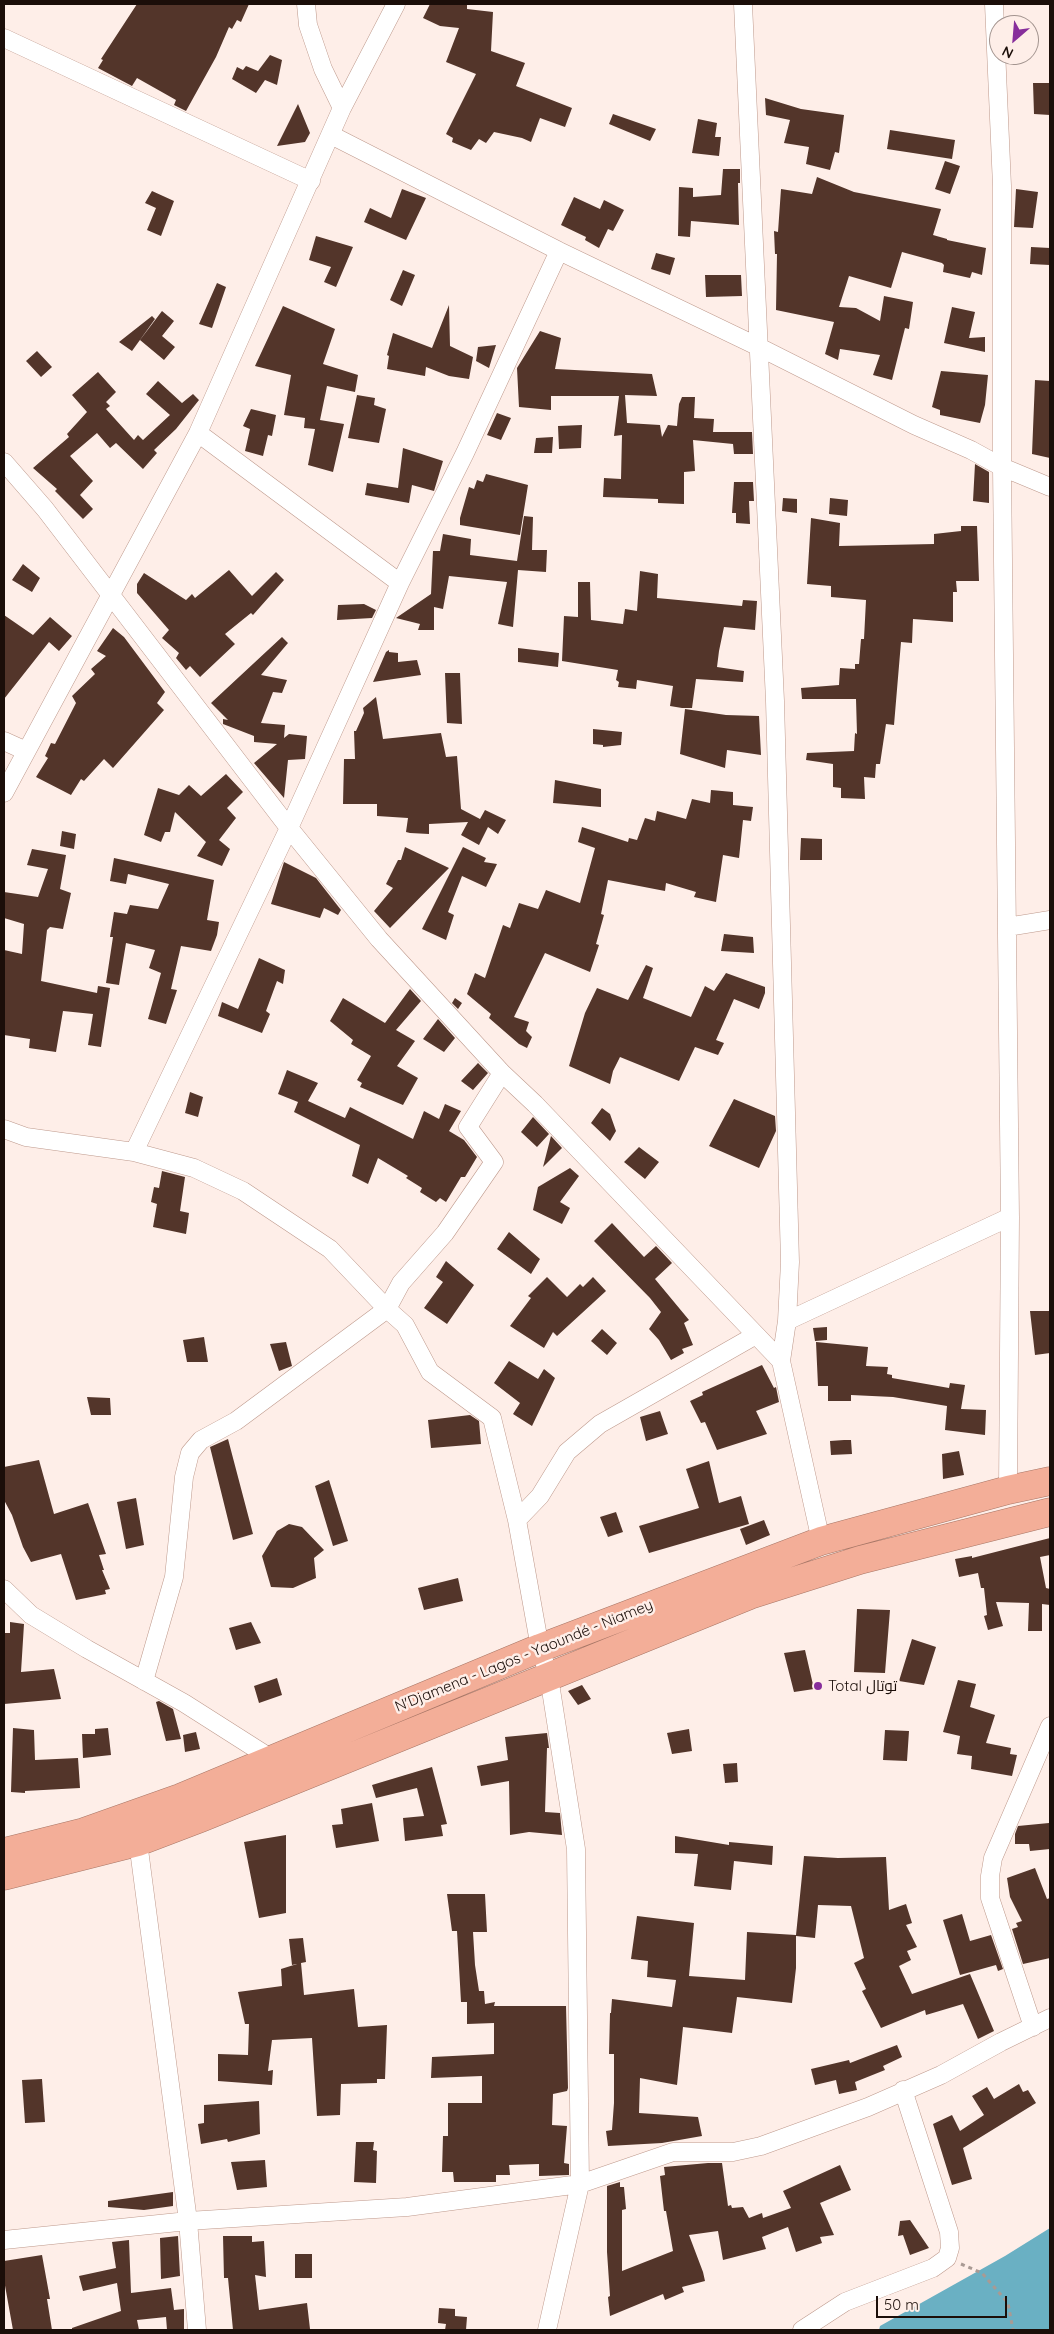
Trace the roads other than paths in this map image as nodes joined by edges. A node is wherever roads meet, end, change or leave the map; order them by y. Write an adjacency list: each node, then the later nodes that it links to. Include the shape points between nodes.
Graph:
1 (306, 4): 6 (street, via 308,25 320,60)
2 (396, 4): 6 (street)
3 (743, 4): 10 (street)
4 (994, 4): 13 (street, via 1002,186)
5 (4, 38): 8 (street)
6 (342, 108): 7 (street)
7 (331, 135): 8 (street); 9 (street)
8 (311, 181): 11 (street)
9 (559, 251): 10 (street); 15 (street)
10 (761, 348): 13 (street); 28 (street, via 775,701 790,1262)
11 (198, 434): 15 (street); 16 (street)
12 (4, 462): 16 (street)
13 (1002, 467): 14 (street); 22 (street)
14 (1050, 487)
15 (400, 583): 20 (street)
16 (111, 593): 18 (street); 20 (street)
17 (4, 741): 18 (street)
18 (26, 751): 19 (street)
19 (4, 793)
20 (289, 828): 23 (street, via 379,939); 25 (street)
21 (1050, 920): 22 (street)
22 (1007, 927): 26 (street)
23 (502, 1073): 27 (street, via 468,1128 494,1162 445,1233 401,1283); 29 (street)
24 (4, 1129): 25 (street, via 26,1137)
25 (134, 1152): 27 (street, via 194,1168 243,1191 330,1248)
26 (1010, 1217): 28 (street); 32 (street)
27 (387, 1309): 34 (street, via 405,1325 430,1372 492,1418); 39 (street, via 236,1421 201,1440 190,1453 184,1477 174,1577)
28 (787, 1321): 30 (street)
29 (756, 1335): 30 (street); 34 (street, via 600,1424 566,1452 540,1496)
30 (781, 1361): 35 (street)
31 (1050, 1481): 32 (highway, N'Djamena - Lagos - Yaoundé - Niamey)
32 (1008, 1490): 35 (highway, N'Djamena - Lagos - Yaoundé - Niamey)
33 (1050, 1512): 38 (highway, N'Djamena - Lagos - Yaoundé - Niamey, via 860,1560 759,1592)
34 (517, 1520): 37 (street)
35 (821, 1541): 37 (highway, N'Djamena - Lagos - Yaoundé - Niamey)
36 (4, 1589): 39 (street, via 31,1615)
37 (540, 1648): 38 (street); 41 (highway, N'Djamena - Lagos - Yaoundé - Niamey)
38 (549, 1677): 42 (highway, N'Djamena - Lagos - Yaoundé - Niamey); 48 (street, via 576,1849)
39 (144, 1681): 41 (street)
40 (1049, 1734): 46 (street, via 993,1858 990,1876 990,1898)
41 (272, 1759): 43 (highway, N'Djamena - Lagos - Yaoundé - Niamey, via 180,1798 84,1832)
42 (138, 1842): 44 (highway, N'Djamena - Lagos - Yaoundé - Niamey); 49 (street)
43 (4, 1852)
44 (4, 1876)
45 (1050, 2018): 46 (street)
46 (1033, 2027): 47 (street, via 940,2075)
47 (903, 2090): 48 (street, via 868,2107 762,2146 733,2152 673,2152); 53 (street, via 949,2232 950,2248 946,2258 933,2268 845,2302)
48 (580, 2184): 49 (street, via 407,2207); 52 (street)
49 (188, 2221): 50 (street); 51 (street)
50 (4, 2240)
51 (197, 2330)
52 (547, 2330)
53 (802, 2330)

